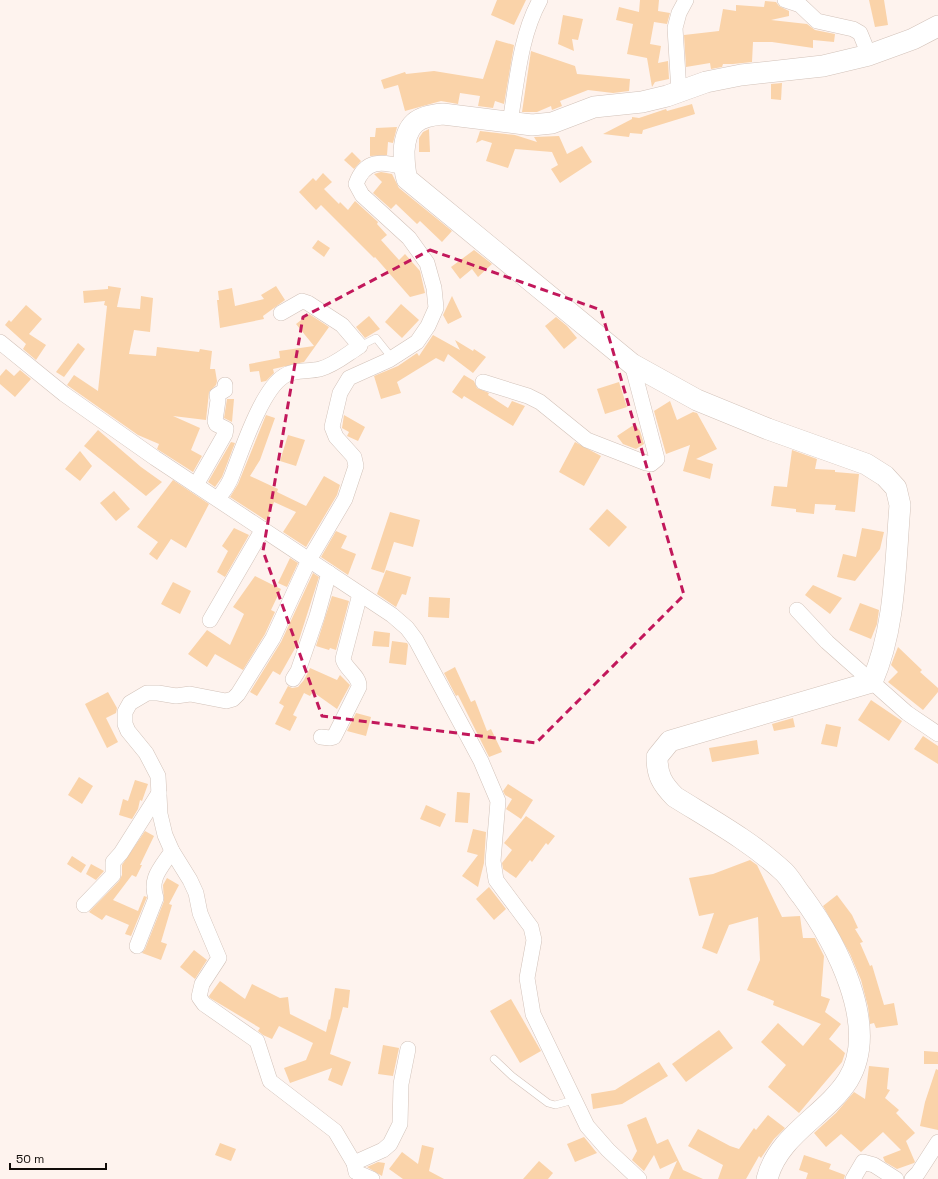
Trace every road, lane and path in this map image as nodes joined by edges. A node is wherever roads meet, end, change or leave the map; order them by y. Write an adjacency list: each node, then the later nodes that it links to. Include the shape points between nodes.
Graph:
1 (540, 0): 7 (street, via 532,14 522,54)
2 (686, 0): 6 (street, via 678,13 675,28)
3 (785, 0): 5 (street, via 800,5 817,21 860,33)
4 (938, 26): 5 (street, via 913,39)
5 (869, 55): 6 (street, via 823,66 741,75 706,82)
6 (679, 92): 7 (street, via 642,102 594,107 552,123)
7 (510, 122): 8 (street, via 443,114 430,115 412,125 405,137)
8 (403, 167): 12 (street, via 375,163 365,168 356,184 362,195 409,238 427,263 434,288 436,308 428,326 417,342); 13 (street, via 407,179)
9 (281, 313): 11 (street, via 302,301 308,302 342,324)
10 (0, 342): 16 (street, via 64,394)
11 (360, 346): 12 (lane, via 376,338); 17 (street, via 332,364 320,369 289,373 279,380 261,405 230,480)
12 (392, 358): 19 (street, via 349,378 340,393 332,427 336,437 354,457 356,466 346,499)
13 (632, 364): 14 (street, via 656,459 652,464 587,440 540,402); 25 (street, via 697,400 866,464 885,476 896,488 900,505 892,605 879,667)
14 (484, 382)
15 (225, 385): 16 (street, via 225,390 217,395 214,421 226,429 225,434)
16 (196, 485): 17 (street)
17 (218, 499): 18 (street)
18 (263, 529): 19 (street); 23 (street)
19 (309, 560): 20 (street); 28 (street, via 273,638 233,699 226,701 194,694 176,696 158,692 147,693 130,703 125,712 128,731 146,753 158,776)
20 (329, 573): 21 (street); 24 (street, via 317,616)
21 (360, 594): 27 (street, via 343,659 344,664 358,680 359,687 334,737); 34 (street, via 392,615 416,640 487,773 498,800 493,861 496,880 531,927 534,940 527,978 533,1014)
22 (797, 610): 25 (street, via 827,642)
23 (210, 620)
24 (293, 679)
25 (872, 682): 26 (street); 39 (street, via 663,749 657,766 663,785 675,797 759,851 785,874 836,948 849,984 859,1022 858,1059 835,1098 790,1139 779,1153)
26 (938, 734)
27 (321, 737)
28 (159, 793): 29 (street, via 162,824); 30 (street, via 122,853 113,862 113,875)
29 (172, 851): 31 (street, via 155,877 152,887 156,898); 36 (street, via 196,893 200,913 219,958 202,984 200,997 204,1004 257,1041 270,1081 335,1131)
30 (84, 906)
31 (137, 946)
32 (408, 1049): 36 (street, via 401,1084 400,1124 390,1144 383,1150)
33 (494, 1059): 34 (lane, via 548,1103 562,1104)
34 (574, 1100): 38 (street, via 587,1126)
35 (938, 1142): 42 (street)
36 (354, 1163): 37 (street, via 356,1172)
37 (372, 1179)
38 (639, 1179)
39 (767, 1179)
40 (853, 1179): 41 (street, via 863,1162 874,1165)
41 (896, 1179)
42 (912, 1179)

